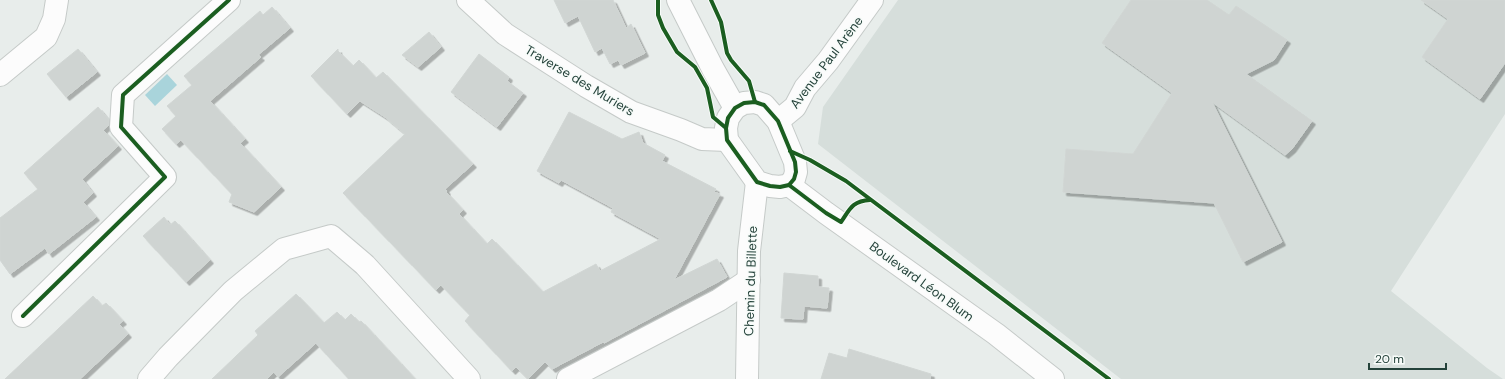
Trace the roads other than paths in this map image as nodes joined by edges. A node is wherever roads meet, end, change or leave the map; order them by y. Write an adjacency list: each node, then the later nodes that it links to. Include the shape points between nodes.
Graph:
1 (57, 0): 6 (street, via 54,19 46,37)
2 (229, 0): 13 (street, via 123,95 121,127 165,177)
3 (468, 0): 9 (street, Traverse des Muriers, via 505,34 631,112 702,139)
4 (678, 0): 7 (street)
5 (872, 0): 8 (street, Avenue Paul Arène, via 805,88 795,107)
6 (0, 75)
7 (736, 108): 8 (street, via 744,103 755,102 764,105); 9 (street, via 728,118)
8 (778, 121): 11 (street, via 795,162 796,172)
9 (728, 140): 10 (street)
10 (757, 182): 11 (street, via 780,187); 12 (street, Chemin du Billette, via 749,250)
11 (789, 185): 18 (street, Boulevard Léon Blum, via 996,334)
12 (749, 280): 16 (street, via 719,300); 17 (street, Chemin du Billette)
13 (23, 316)
14 (150, 379): 15 (street, via 168,357 234,291 284,249 331,236 365,265)
15 (469, 379)
16 (568, 379)
17 (748, 379)
18 (1053, 379)

